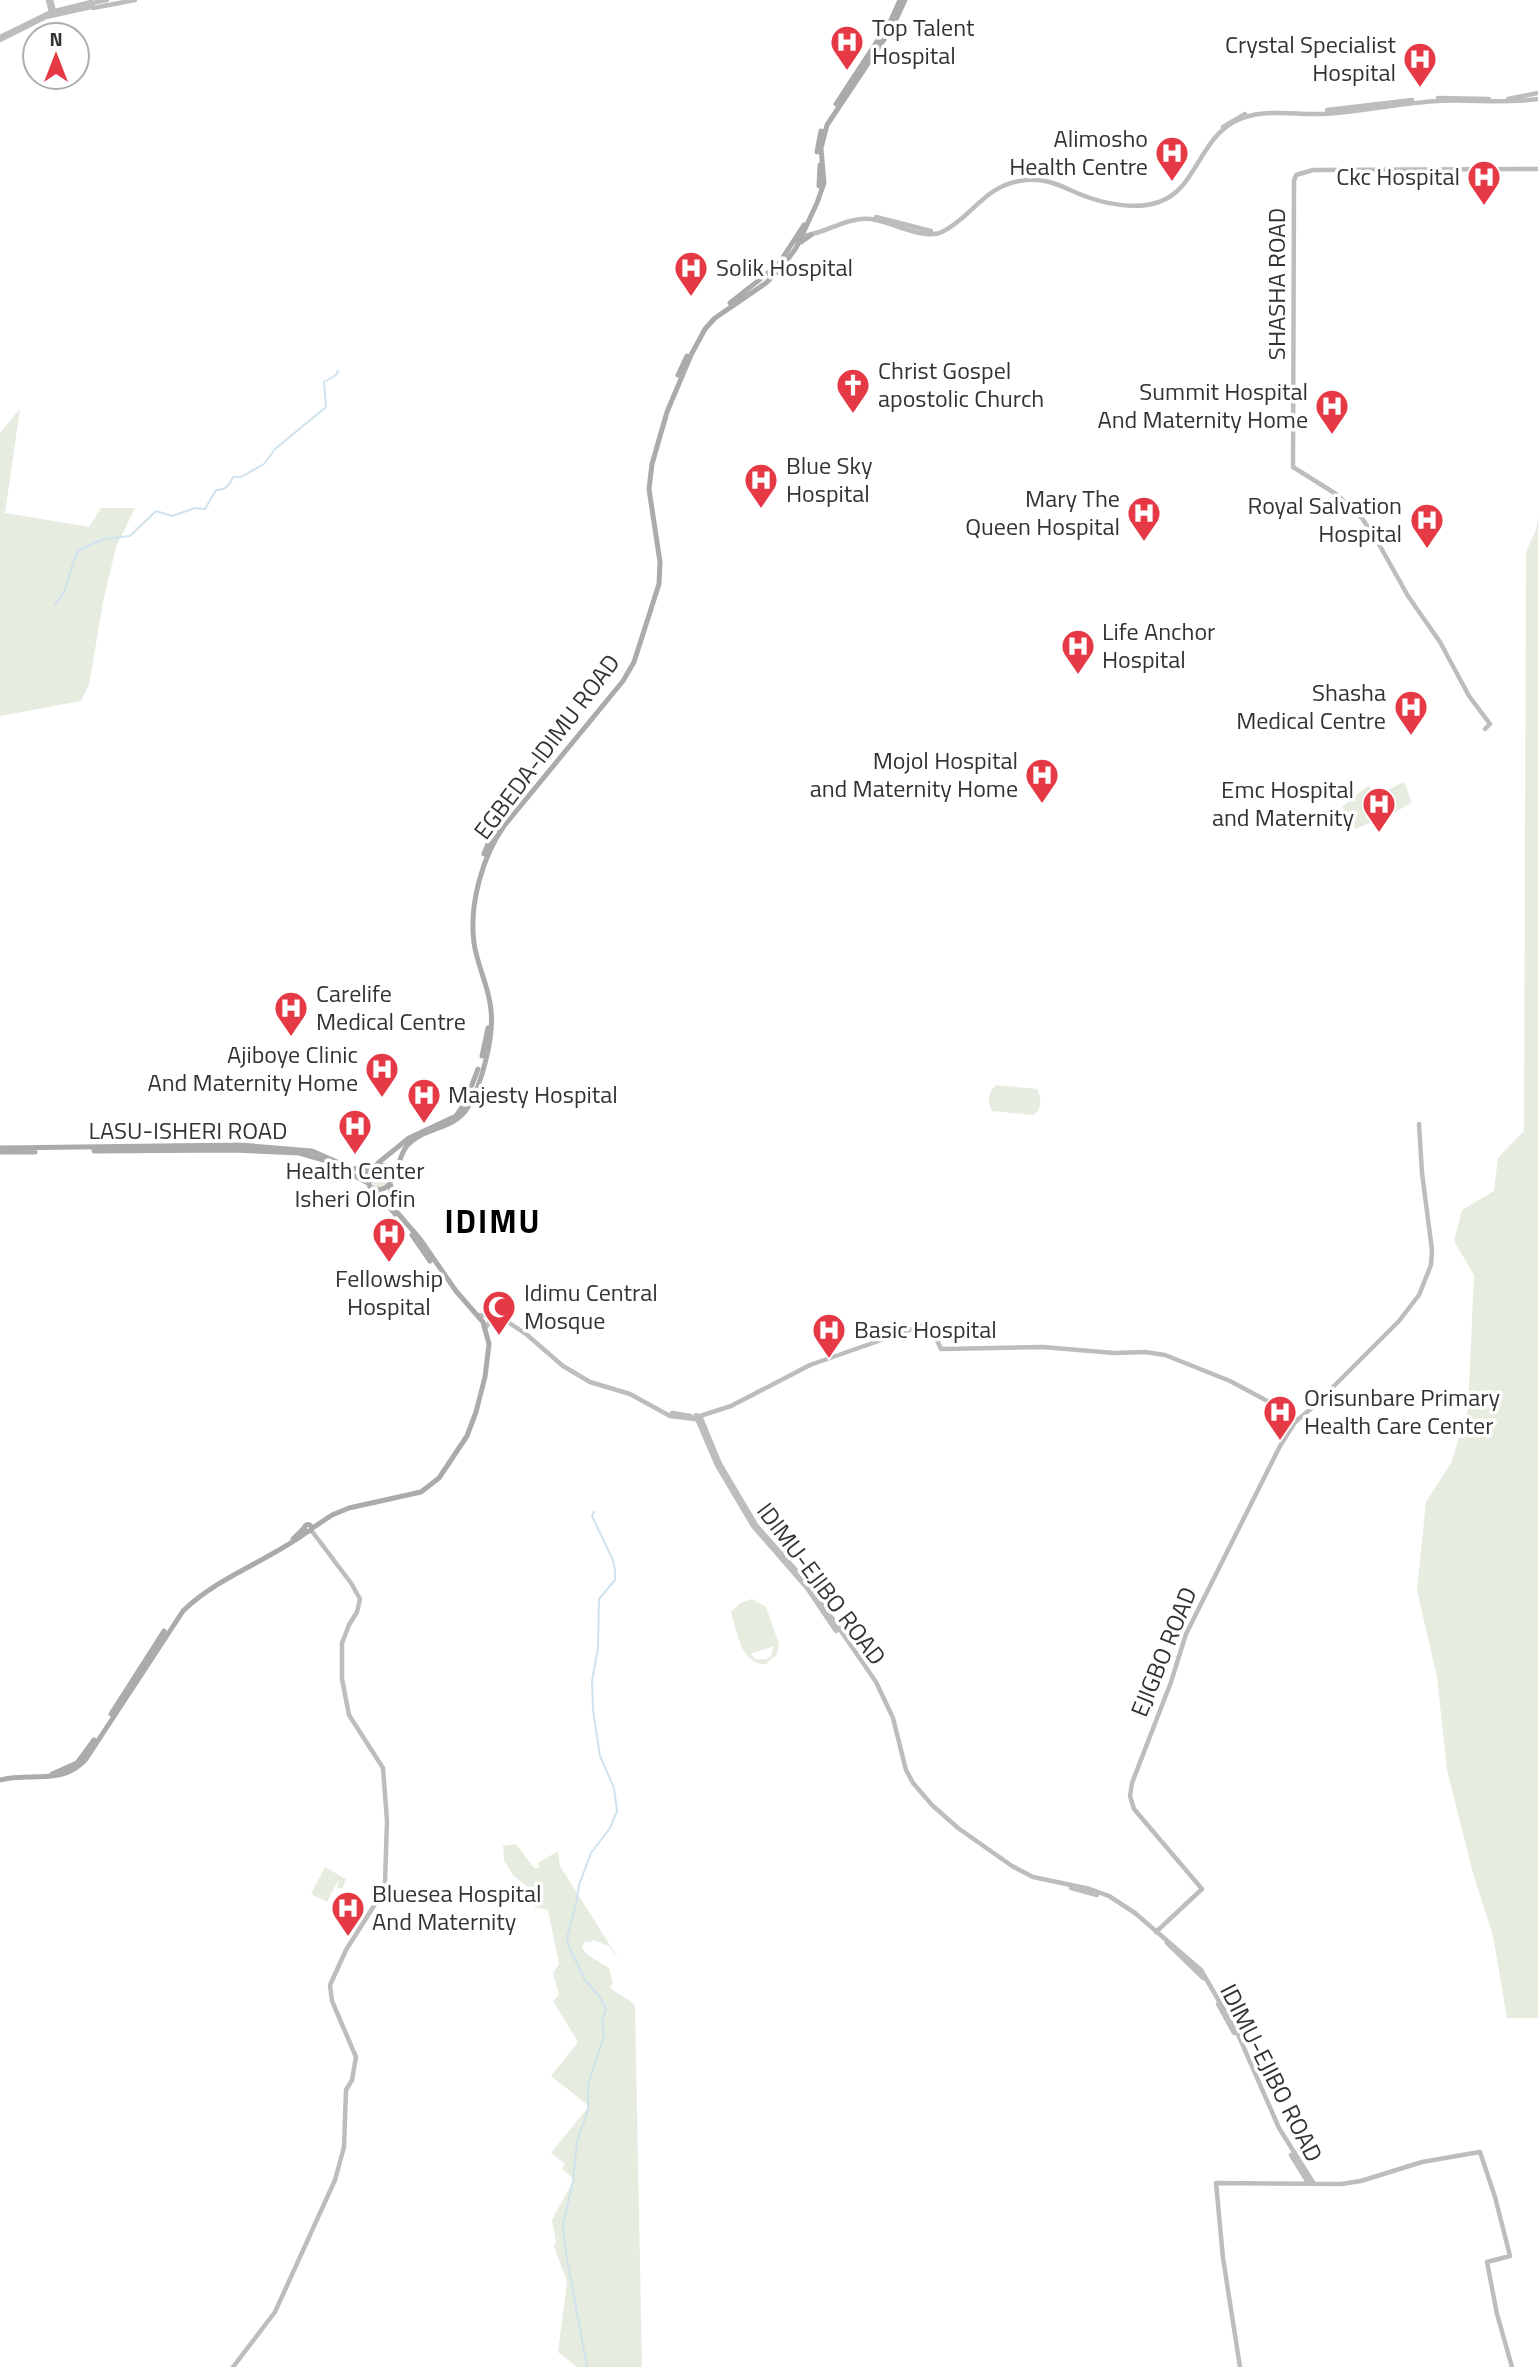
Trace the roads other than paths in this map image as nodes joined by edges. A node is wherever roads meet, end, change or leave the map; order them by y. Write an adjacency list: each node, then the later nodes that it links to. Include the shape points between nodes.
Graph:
1 (49, 0): 6 (street)
2 (107, 0): 5 (street)
3 (135, 0): 5 (street)
4 (903, 0): 12 (main road, EGBEDA-IDIMU ROAD, via 893,26 827,125 821,148 824,183); 14 (main road, EGBEDA-IDIMU ROAD, via 824,123 817,147 820,183)
5 (94, 5): 6 (street); 7 (street, via 46,17)
6 (52, 11): 7 (street)
7 (0, 39)
8 (1538, 93): 9 (street, via 1505,99)
9 (1456, 99): 10 (street); 13 (street, via 1244,117 1211,140 1175,194 1149,205 1096,200 1053,181 1025,180 995,190 938,234 867,218)
10 (1538, 99)
11 (1538, 169): 17 (street, SHASHA ROAD, via 1313,170 1296,175 1294,181 1293,467 1336,494 1362,518 1490,724)
12 (808, 223): 13 (main road); 14 (main road, EGBEDA-IDIMU ROAD)
13 (813, 233): 14 (street); 15 (main road)
14 (801, 234): 15 (main road, EGBEDA-IDIMU ROAD); 16 (main road, EGBEDA-IDIMU ROAD, via 771,273 713,316 691,346 664,408 651,455 646,494)
15 (797, 247): 16 (main road, EGBEDA-IDIMU ROAD, via 765,283 715,318 691,355 652,464)
16 (653, 533): 18 (main road, EGBEDA-IDIMU ROAD, via 655,590 627,668 488,844 470,924 488,1026)
17 (1485, 729)
18 (476, 1083): 22 (main road, EGBEDA-IDIMU ROAD, via 456,1116 409,1138); 23 (main road, EGBEDA-IDIMU ROAD, via 468,1107 457,1120 407,1146)
19 (1419, 1124): 29 (street, via 1432,1250 1419,1295 1399,1321)
20 (214, 1148): 21 (main road, LASU-ISHERI ROAD); 22 (main road, LASU-ISHERI ROAD, via 293,1148 353,1169); 24 (main road, LASU-ISHERI ROAD, via 305,1154)
21 (0, 1150)
22 (373, 1166): 23 (main road, via 390,1168); 24 (main road, via 366,1175)
23 (392, 1180): 25 (main road, via 386,1189); 26 (main road, via 390,1197 395,1210)
24 (368, 1183): 25 (main road)
25 (374, 1189): 30 (main road, via 479,1321 485,1335 484,1365 470,1422 430,1483 350,1505)
26 (478, 1315): 27 (main road); 28 (street, via 509,1319 597,1383 633,1392 670,1413)
27 (486, 1327): 28 (street, via 492,1319 508,1322 590,1382 630,1394 670,1416); 30 (main road, via 489,1354 474,1419 439,1478 421,1492 349,1508)
28 (698, 1418): 29 (street, via 810,1366 924,1325 931,1327 941,1349 1043,1347 1165,1355 1213,1372 1273,1404); 32 (street, IDIMU-EJIBO ROAD, via 717,1465 753,1526 811,1593 873,1683 894,1729 903,1771 915,1790 956,1830 1010,1868 1032,1880 1108,1899)
29 (1295, 1422): 32 (street, EJIGBO ROAD, via 1186,1633 1132,1783 1135,1809 1202,1889)
30 (308, 1529): 31 (main road, via 181,1609 77,1763 54,1774); 31 (main road, via 183,1611 78,1767 53,1777); 34 (street, via 360,1600 342,1643 342,1679 349,1715 383,1768 385,1882 330,1985 332,2001 356,2057 347,2088 344,2147 335,2180 275,2312)
31 (0, 1778)
32 (1156, 1931): 33 (street, IDIMU-EJIBO ROAD, via 1208,1985 1281,2134)
33 (1311, 2184): 35 (street, IDIMU-EJIBO ROAD, via 1216,2183); 36 (street, via 1361,2181 1422,2162 1480,2152 1510,2256 1487,2262)
34 (233, 2367)
35 (1240, 2367)
36 (1512, 2367)

